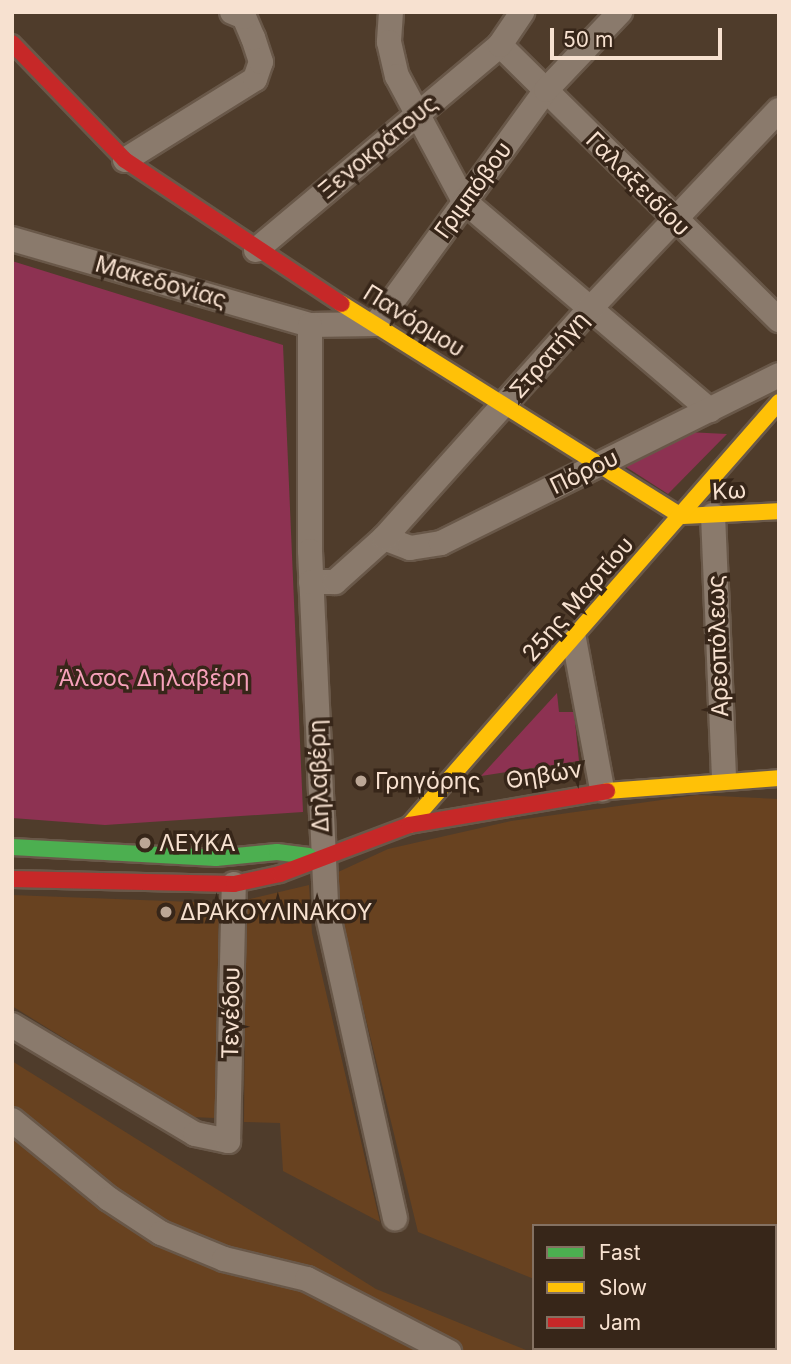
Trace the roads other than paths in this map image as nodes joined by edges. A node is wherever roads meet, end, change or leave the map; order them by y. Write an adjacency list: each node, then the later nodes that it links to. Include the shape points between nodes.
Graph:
1 (391, 12): 9 (street, via 392,60)
2 (522, 12): 6 (street, Ξενοκράτους)
3 (620, 12): 7 (street, Γριμπόβου)
4 (240, 14): 10 (street, via 261,62 256,79)
5 (12, 43): 10 (main road, Πανόρμου)
6 (500, 45): 7 (street, Γαλαξειδίου); 9 (street, Ξενοκράτους)
7 (545, 90): 11 (street, Γριμπόβου); 12 (street, Γαλαξειδίου)
8 (779, 110): 12 (street, Στρατήγη)
9 (415, 114): 11 (street); 14 (street, Ξενοκράτους)
10 (125, 160): 14 (main road, Πανόρμου)
11 (464, 201): 15 (street); 17 (street, Γριμπόβου)
12 (674, 222): 15 (street, Στρατήγη); 16 (street, Γαλαξειδίου)
13 (12, 239): 18 (street, Μακεδονίας)
14 (256, 250): 17 (main road, Πανόρμου)
15 (588, 311): 21 (street, Στρατήγη); 22 (street)
16 (779, 320)
17 (376, 324): 18 (street); 21 (main road, Πανόρμου)
18 (310, 325): 28 (street, Δηλαβέρη)
19 (779, 376): 22 (street, Πόρου)
20 (779, 402): 26 (main road, 25ης Μαρτίου)
21 (506, 405): 23 (main road, Πανόρμου); 27 (street, Στρατήγη)
22 (710, 410): 23 (street, Πόρου)
23 (600, 464): 26 (main road, Πανόρμου); 27 (street, Πόρου, via 441,543 410,548)
24 (779, 511): 25 (main road, Κω)
25 (713, 515): 26 (main road, Κω); 30 (street, Αρεοπόλεως)
26 (681, 516): 29 (main road, 25ης Μαρτίου)
27 (384, 538): 28 (street, Στρατήγη, via 335,582)
28 (311, 582): 35 (street, Δηλαβέρη)
29 (575, 639): 32 (street); 33 (main road, 25ης Μαρτίου)
30 (724, 778): 31 (main road, Θηβών); 32 (main road, Θηβών)
31 (779, 778)
32 (603, 789): 33 (main road, Θηβών)
33 (409, 825): 35 (main road, Θηβών)
34 (12, 847): 35 (main road, Θηβών, via 216,858 277,852)
35 (323, 858): 37 (main road, Θηβών); 40 (street, Δηλαβέρη, via 329,928)
36 (12, 878): 37 (main road, Θηβών)
37 (233, 884): 38 (street, Τενέδου, via 228,1142 195,1134)
38 (12, 1025)
39 (12, 1120): 41 (street, via 109,1199 161,1233 224,1259 307,1279)
40 (395, 1218)
41 (449, 1352)

